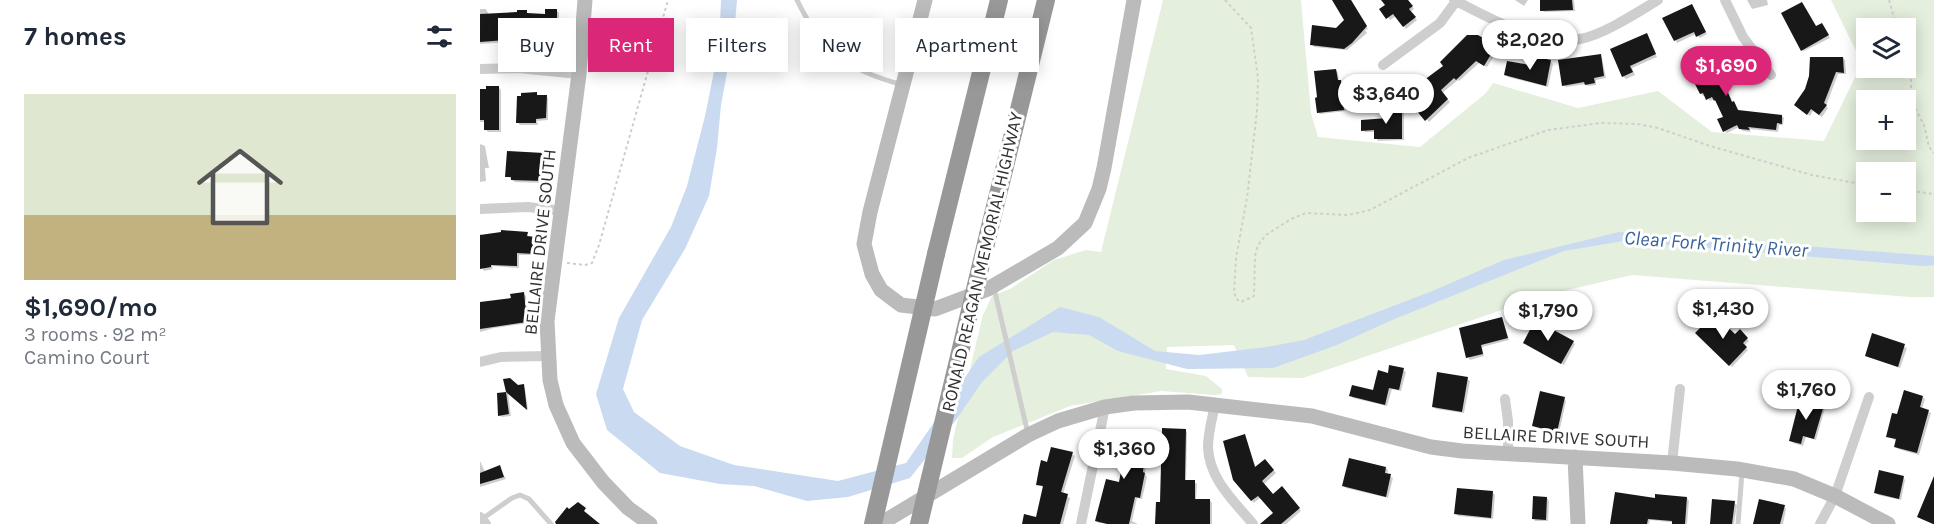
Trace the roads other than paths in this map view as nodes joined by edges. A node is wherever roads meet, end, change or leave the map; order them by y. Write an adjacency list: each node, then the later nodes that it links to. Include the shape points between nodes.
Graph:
1 (585, 0): 12 (street, BELLAIRE DRIVE SOUTH)
2 (797, 0): 14 (lane, via 822,42 841,60 864,73)
3 (925, 0): 14 (street)
4 (999, 0): 34 (highway, bridge)
5 (1046, 0): 36 (highway, RONALD REAGAN MEMORIAL HIGHWAY, bridge)
6 (1134, 0): 17 (street, via 1104,168 1085,223 1058,248)
7 (1456, 0): 8 (street, via 1502,24 1557,39 1581,39); 10 (street, via 1440,23)
8 (1658, 0)
9 (1725, 0): 13 (street, via 1743,37)
10 (1383, 65)
11 (480, 69): 12 (street)
12 (579, 74): 16 (street, BELLAIRE DRIVE SOUTH)
13 (1771, 75)
14 (903, 85): 17 (street, via 864,244 872,274 881,290 901,305 935,309)
15 (480, 209): 16 (street, via 528,207)
16 (563, 211): 18 (street, BELLAIRE DRIVE SOUTH, via 547,321)
17 (994, 286): 25 (lane)
18 (548, 356): 19 (street, via 501,357); 33 (street, BELLAIRE DRIVE SOUTH, via 556,405 573,443 628,508)
19 (480, 363)
20 (1680, 389): 28 (street)
21 (1869, 397): 30 (street)
22 (1505, 399): 26 (street)
23 (1215, 405): 24 (street, BELLAIRE DRIVE SOUTH, via 1165,402); 26 (street, BELLAIRE DRIVE SOUTH, via 1312,416 1447,449); 38 (street, via 1208,448 1212,467 1218,482)
24 (1105, 407): 25 (street, BELLAIRE DRIVE SOUTH); 37 (street)
25 (1028, 435): 35 (street)
26 (1508, 454): 27 (street, BELLAIRE DRIVE SOUTH)
27 (1575, 458): 28 (street, BELLAIRE DRIVE SOUTH); 39 (street)
28 (1672, 463): 29 (street, BELLAIRE DRIVE SOUTH)
29 (1743, 470): 30 (street, BELLAIRE DRIVE SOUTH, via 1794,479); 40 (lane)
30 (1835, 496): 41 (street); 42 (street, BELLAIRE DRIVE SOUTH)
31 (483, 520): 32 (lane, via 520,495 529,499)
32 (551, 524)
33 (650, 524)
34 (873, 524)
35 (880, 524)
36 (919, 524)
37 (1081, 524)
38 (1253, 524)
39 (1578, 524)
40 (1738, 524)
41 (1820, 524)
42 (1888, 524)

